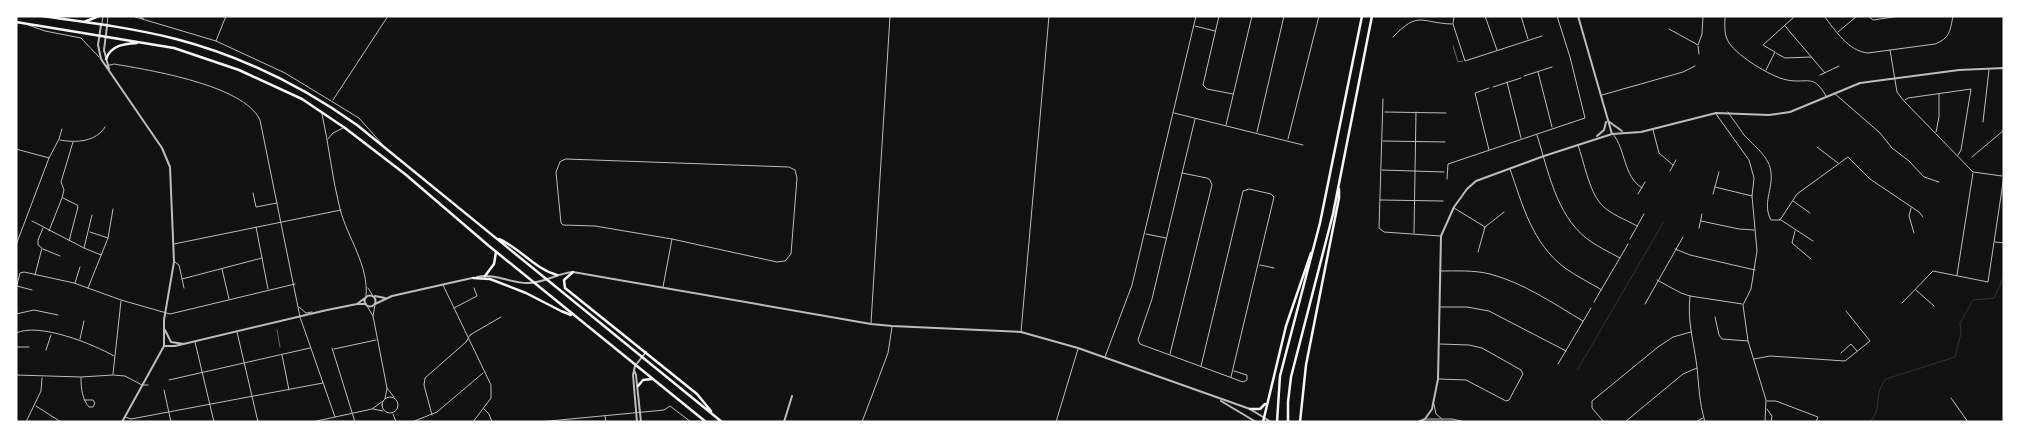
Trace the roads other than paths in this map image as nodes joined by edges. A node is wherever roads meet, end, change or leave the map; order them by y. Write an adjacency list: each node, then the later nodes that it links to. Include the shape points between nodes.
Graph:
1 (42, 16): 34 (main road)
2 (99, 16): 34 (main road)
3 (103, 16): 36 (street)
4 (132, 16): 31 (street)
5 (139, 16): 31 (street)
6 (226, 16): 48 (street)
7 (388, 16): 82 (street)
8 (890, 16): 267 (street)
9 (1049, 16): 272 (street)
10 (1196, 16): 38 (street)
11 (1219, 16): 41 (street)
12 (1252, 16): 78 (street)
13 (1284, 16): 103 (street)
14 (1319, 16): 110 (street)
15 (1362, 16): 184 (main road)
16 (1372, 16): 138 (main road)
17 (1454, 16): 35 (street)
18 (1485, 16): 52 (street)
19 (1521, 16): 47 (street)
20 (1558, 16): 97 (street, via 1585,118)
21 (1578, 16): 79 (street)
22 (1703, 16): 50 (street)
23 (1725, 16): 66 (street, via 1726,34 1732,48)
24 (1824, 16): 42 (street)
25 (1857, 16): 42 (street)
26 (1868, 16): 27 (street, via 1873,20)
27 (1900, 16)
28 (1953, 16): 53 (street, via 1949,34 1943,41)
29 (109, 17): 37 (street)
30 (1794, 17): 39 (street)
31 (146, 21): 48 (street)
32 (16, 22): 33 (main road)
33 (20, 22): 43 (main road); 57 (street, via 81,38)
34 (82, 22): 36 (main road)
35 (1453, 24): 46 (street, via 1417,19 1406,24); 59 (street)
36 (101, 25): 37 (main road); 43 (street)
37 (107, 26): 44 (street); 120 (main road, via 176,39 242,61 319,100 357,125)
38 (1194, 26): 41 (street); 88 (street)
39 (1784, 26): 54 (street, via 1763,45); 56 (street)
40 (1669, 29): 50 (street)
41 (1216, 31): 78 (street, via 1203,85)
42 (1837, 32): 53 (street, via 1858,52)
43 (100, 35): 44 (main road); 57 (street, via 98,50)
44 (106, 36): 49 (main road); 58 (street)
45 (1542, 36): 47 (street)
46 (1393, 37)
47 (1528, 40): 52 (street)
48 (216, 41): 82 (street, via 285,72)
49 (141, 43): 58 (main road, via 114,48); 84 (main road, via 174,48 218,62 282,88)
50 (1698, 45): 55 (street)
51 (1453, 46): 59 (lane, via 1458,62)
52 (1497, 50): 59 (street)
53 (1890, 50): 72 (street)
54 (1775, 52): 56 (street, via 1786,58); 66 (street)
55 (1699, 54)
56 (1811, 57): 68 (street)
57 (101, 59): 60 (street)
58 (106, 59): 60 (street)
59 (1465, 61)
60 (107, 65): 152 (street, via 180,77 252,108 260,120); 191 (street, via 166,155 170,167)
61 (1695, 66): 79 (street)
62 (1839, 66): 68 (street)
63 (1552, 67): 67 (street)
64 (1989, 68): 65 (street); 72 (street); 93 (street)
65 (2004, 68)
66 (1766, 70): 80 (street, via 1787,80 1815,81)
67 (1538, 72): 70 (street); 97 (street)
68 (1825, 73): 69 (street)
69 (1820, 75)
70 (1524, 76)
71 (1520, 78): 73 (street)
72 (1894, 79): 76 (street, via 1860,83); 83 (street, via 1897,92)
73 (1507, 82): 74 (street); 109 (street)
74 (1493, 87)
75 (1489, 88): 119 (street, via 1475,94)
76 (1834, 93): 80 (street); 140 (street, via 1924,177)
77 (1939, 93): 83 (street); 102 (street); 122 (street, via 1971,89)
78 (1233, 94): 94 (street)
79 (1601, 95): 92 (street)
80 (1827, 97): 87 (street, via 1804,108 1776,114)
81 (1383, 99): 85 (street)
82 (333, 101): 120 (street, via 359,118)
83 (1904, 101): 102 (street)
84 (321, 111): 96 (main road); 108 (street)
85 (1384, 112): 86 (street); 111 (street)
86 (1416, 112): 89 (street); 113 (street)
87 (1728, 112): 90 (street); 163 (street, via 1766,159 1771,173 1768,213 1771,220)
88 (1174, 113): 91 (street); 176 (street)
89 (1446, 113)
90 (1716, 113): 99 (street); 146 (street, via 1752,166)
91 (1194, 119): 94 (street); 135 (street)
92 (1607, 119): 101 (street); 105 (street); 106 (street, via 1604,130)
93 (1983, 122)
94 (1226, 126): 103 (street)
95 (104, 127): 112 (street, via 94,138)
96 (345, 128): 108 (street, via 340,128); 197 (main road)
97 (1552, 128): 104 (street)
98 (62, 129): 107 (street)
99 (1652, 129): 101 (street); 127 (street, via 1659,153)
100 (2004, 130): 123 (street)
101 (1624, 132): 105 (street)
102 (1936, 132): 122 (street)
103 (1257, 133): 110 (street)
104 (1537, 134): 109 (street); 121 (street)
105 (1612, 134): 106 (street); 141 (street, via 1630,175)
106 (1596, 138): 116 (street)
107 (59, 139): 112 (street); 124 (street)
108 (328, 139): 156 (street)
109 (1521, 139): 119 (street)
110 (1288, 141): 115 (street)
111 (1382, 141): 113 (street); 129 (street)
112 (73, 142): 147 (street, via 61,182)
113 (1415, 142): 114 (street); 130 (street)
114 (1445, 142)
115 (1304, 144)
116 (1578, 144): 121 (street); 168 (street, via 1600,202)
117 (1817, 147): 126 (street)
118 (16, 149): 124 (street)
119 (1489, 150): 137 (street, via 1448,164)
120 (389, 152): 182 (main road)
121 (1544, 156): 128 (street); 202 (street, via 1562,209 1570,222 1587,239)
122 (1958, 156): 134 (street)
123 (1972, 157)
124 (49, 158): 193 (street)
125 (1676, 160): 127 (street)
126 (1838, 163): 149 (street); 154 (street, via 1848,157 1865,176)
127 (1672, 165): 131 (street)
128 (1510, 168): 153 (street, via 1476,181); 234 (street, via 1528,222 1541,244 1565,268)
129 (1381, 170): 130 (street); 148 (street)
130 (1415, 171): 132 (street); 150 (street)
131 (1670, 171)
132 (1444, 172)
133 (1719, 172): 142 (street)
134 (1973, 172): 136 (street); 215 (street)
135 (1182, 173): 183 (street); 295 (street, via 1207,178 1212,184)
136 (2004, 176): 189 (street)
137 (1447, 179)
138 (1340, 182): 382 (main road, via 1291,377); 383 (main road, via 1306,365)
139 (1645, 182): 141 (street)
140 (1939, 182)
141 (1642, 188): 144 (street)
142 (1715, 188): 145 (street); 146 (street)
143 (253, 193): 152 (street, via 256,207)
144 (1638, 194)
145 (1713, 194)
146 (1752, 196): 172 (street)
147 (62, 198): 173 (street); 187 (street, via 78,207)
148 (1380, 200): 150 (street); 178 (street, via 1380,230)
149 (1792, 200): 158 (street); 163 (street)
150 (1414, 201): 151 (street); 178 (street)
151 (1443, 201)
152 (278, 203): 165 (street)
153 (1454, 207): 169 (street); 179 (street)
154 (1912, 208): 162 (street); 177 (street, via 1909,216)
155 (113, 209): 181 (street)
156 (341, 210): 165 (street); 227 (street, via 362,261)
157 (1504, 212): 169 (street)
158 (1810, 213)
159 (1644, 214): 168 (street)
160 (1702, 214): 166 (street)
161 (92, 215): 175 (street)
162 (1924, 217)
163 (1780, 220): 174 (street)
164 (32, 221): 170 (street)
165 (282, 221): 167 (street); 222 (street)
166 (1701, 221): 171 (street); 172 (street)
167 (256, 226): 191 (street); 201 (street)
168 (1637, 226): 186 (street)
169 (1485, 227): 198 (street)
170 (43, 228): 173 (street); 194 (street, via 38,240)
171 (1699, 228)
172 (1754, 230): 209 (street, via 1758,251)
173 (48, 231): 187 (street)
174 (1796, 231): 188 (street); 203 (street, via 1792,242)
175 (89, 232): 181 (street); 195 (street)
176 (1145, 233): 183 (street); 298 (street, via 1132,285)
177 (1914, 233)
178 (1414, 234): 179 (street)
179 (1441, 236): 210 (street)
180 (1683, 237): 196 (street)
181 (108, 238): 200 (street)
182 (496, 238): 212 (main road, via 511,244 542,269); 218 (main road)
183 (1166, 238): 295 (street, via 1138,340 1140,344)
184 (1316, 238): 333 (main road, via 1292,307); 381 (main road, via 1281,371)
185 (672, 239): 185 (street, via 560,223 556,172 560,162 566,159 789,167 795,170 791,254 785,261 777,262); 229 (street)
186 (1630, 239)
187 (69, 241): 195 (street)
188 (1813, 241)
189 (1994, 242): 190 (street); 215 (street, via 1988,282)
190 (2004, 243)
191 (173, 244): 204 (street)
192 (1628, 244): 202 (street)
193 (16, 245)
194 (42, 248): 199 (street); 213 (street)
195 (84, 248): 200 (street)
196 (1675, 249): 209 (street); 219 (street)
197 (496, 252): 214 (main road, via 494,264); 221 (main road)
198 (1478, 252)
199 (60, 256)
200 (102, 256): 225 (street)
201 (262, 258): 207 (street); 233 (street)
202 (1620, 258): 234 (street)
203 (1811, 258)
204 (174, 262): 217 (street, via 179,265); 258 (street)
205 (1259, 264): 208 (street); 303 (street, via 1274,197 1248,189 1243,191); 305 (street)
206 (80, 267): 220 (street)
207 (222, 268): 217 (street); 240 (street)
208 (1274, 268)
209 (1756, 270): 247 (street)
210 (1440, 271): 251 (street); 266 (street, via 1490,274 1517,284)
211 (573, 272): 212 (street); 229 (street); 291 (main road, via 564,280 565,288)
212 (557, 274): 218 (street)
213 (35, 276): 220 (street); 224 (street, via 20,273)
214 (485, 276): 216 (street); 221 (street)
215 (1957, 276): 231 (street, via 1933,271)
216 (473, 278): 223 (street); 261 (main road, via 490,279)
217 (182, 279): 226 (street)
218 (545, 279): 221 (street); 297 (main road)
219 (1657, 280): 236 (street); 245 (street)
220 (74, 283): 225 (street)
221 (534, 283): 261 (main road)
222 (295, 284): 233 (street); 249 (street)
223 (442, 284): 238 (street); 253 (street)
224 (17, 286): 230 (street); 232 (street)
225 (88, 288): 239 (street)
226 (184, 288)
227 (367, 288): 235 (street); 237 (street)
228 (474, 288): 253 (street, via 477,296)
229 (663, 288): 267 (street)
230 (16, 289)
231 (1916, 289): 242 (street); 250 (street)
232 (32, 290)
233 (268, 290): 240 (street)
234 (1602, 290): 241 (street)
235 (373, 296): 237 (street); 238 (street); 244 (street)
236 (1690, 296): 247 (street); 273 (street)
237 (366, 298): 243 (street); 246 (street)
238 (385, 298): 244 (street)
239 (121, 300): 258 (street); 296 (street)
240 (229, 300): 254 (street)
241 (1594, 302)
242 (1902, 303)
243 (357, 304): 246 (street); 256 (street)
244 (375, 304): 246 (street); 260 (street)
245 (1645, 304)
246 (367, 305): 260 (street)
247 (1743, 305): 280 (street)
248 (188, 306): 254 (street)
249 (298, 306): 256 (street, via 306,313); 262 (street)
250 (1934, 306)
251 (1439, 307): 282 (street); 290 (street, via 1490,312)
252 (1591, 308): 266 (street)
253 (454, 309): 276 (street)
254 (189, 311): 258 (street)
255 (1846, 311): 292 (street, via 1870,340)
256 (316, 313): 262 (street)
257 (16, 314): 259 (street, via 34,310)
258 (165, 314): 269 (street)
259 (58, 315)
260 (372, 316): 278 (street)
261 (574, 316): 302 (main road)
262 (300, 317): 271 (street); 287 (street)
263 (501, 317): 276 (street)
264 (1715, 317): 280 (street, via 1722,340)
265 (84, 321): 277 (street)
266 (1583, 321): 290 (street)
267 (871, 324): 268 (street)
268 (892, 326): 272 (street); 376 (street, via 888,353)
269 (164, 328): 281 (street, via 171,342); 283 (street)
270 (277, 330): 286 (lane)
271 (237, 331): 279 (street); 300 (street)
272 (1021, 332): 288 (street)
273 (1691, 332): 304 (street); 386 (street, via 1658,347 1592,402 1592,408)
274 (16, 334): 275 (street, via 24,330)
275 (52, 334): 277 (street); 289 (street)
276 (468, 339): 306 (street); 346 (street, via 425,378)
277 (80, 340): 296 (street)
278 (377, 340): 321 (street); 344 (street, via 333,349)
279 (195, 341): 281 (street); 308 (street)
280 (1748, 341): 299 (street)
281 (184, 344): 283 (street)
282 (1439, 344): 315 (street); 315 (street, via 1482,348 1522,372 1506,401 1466,380)
283 (164, 346): 318 (street)
284 (16, 347): 285 (street)
285 (29, 347)
286 (280, 347)
287 (310, 348): 293 (street); 317 (street)
288 (1078, 348): 298 (street); 377 (street)
289 (46, 350)
290 (1566, 351): 301 (street)
291 (646, 352): 297 (street); 348 (main road, via 697,394)
292 (1857, 352): 294 (street, via 1851,344); 299 (street, via 1845,361 1770,356)
293 (281, 353): 300 (street); 323 (street)
294 (1841, 353)
295 (1170, 355): 303 (street)
296 (114, 356): 310 (street)
297 (642, 357): 302 (street); 348 (main road)
298 (1105, 357): 328 (street)
299 (1754, 359): 331 (street)
300 (244, 364): 308 (street); 324 (street)
301 (1558, 364)
302 (635, 366): 307 (street); 314 (main road)
303 (1201, 366): 313 (street)
304 (1697, 368): 353 (street, via 1698,396); 387 (street, via 1683,374)
305 (1234, 371): 313 (street); 313 (street, via 1247,375 1247,380 1243,382)
306 (484, 372): 337 (street, via 493,392); 346 (street)
307 (634, 372): 320 (street); 343 (street)
308 (202, 373): 316 (street); 334 (street)
309 (16, 375): 311 (street)
310 (113, 375): 312 (street); 318 (street, via 125,376)
311 (42, 377): 312 (street); 336 (street)
312 (81, 377): 330 (street)
313 (1231, 377)
314 (652, 379): 320 (main road, via 643,380); 373 (main road)
315 (1438, 379): 335 (street)
316 (169, 380)
317 (323, 383): 323 (street); 350 (street)
318 (142, 385): 319 (street); 349 (street)
319 (148, 385)
320 (638, 386): 343 (street)
321 (387, 388): 326 (street); 327 (street)
322 (164, 390): 341 (street)
323 (289, 390): 324 (street)
324 (252, 396): 334 (street); 361 (street)
325 (792, 396): 375 (street)
326 (394, 397): 327 (street); 345 (street, via 399,405)
327 (385, 398): 332 (street)
328 (1217, 398): 339 (street); 378 (street)
329 (1951, 398): 393 (street)
330 (84, 400): 330 (street, via 89,407 93,407 93,400)
331 (1766, 400): 340 (street); 392 (street, via 1816,416)
332 (383, 401): 338 (street); 342 (street, via 382,408)
333 (1267, 401): 339 (main road, via 1262,409); 351 (main road)
334 (210, 404): 341 (street); 360 (street)
335 (1434, 404): 354 (street); 355 (street, via 1436,414)
336 (35, 406): 356 (street); 357 (street)
337 (483, 408): 366 (street); 367 (street)
338 (372, 409): 342 (street); 344 (street)
339 (1250, 409): 351 (street)
340 (1766, 409): 390 (street); 391 (street, via 1772,416)
341 (169, 412): 349 (street, via 131,419); 359 (street)
342 (387, 412): 345 (street)
343 (638, 412): 347 (street); 371 (street); 372 (street, via 664,410 670,406)
344 (352, 413): 350 (street); 363 (street)
345 (393, 413): 364 (street)
346 (432, 414): 365 (street)
347 (606, 416): 352 (street); 370 (street)
348 (716, 416): 374 (main road)
349 (125, 417): 358 (street)
350 (335, 417): 362 (street)
351 (1264, 417): 379 (main road); 380 (street)
352 (570, 418): 368 (street); 369 (street)
353 (1704, 418): 388 (street); 389 (street)
354 (1424, 419): 355 (street); 384 (street)
355 (1443, 419): 385 (street)
356 (26, 422)
357 (61, 422)
358 (122, 422)
359 (171, 422)
360 (214, 422)
361 (258, 422)
362 (312, 422)
363 (355, 422)
364 (396, 422)
365 (412, 422)
366 (473, 422)
367 (492, 422)
368 (539, 422)
369 (571, 422)
370 (606, 422)
371 (639, 422)
372 (691, 422)
373 (706, 422)
374 (722, 422)
375 (784, 422)
376 (862, 422)
377 (1056, 422)
378 (1256, 422)
379 (1263, 422)
380 (1271, 422)
381 (1277, 422)
382 (1288, 422)
383 (1300, 422)
384 (1418, 422)
385 (1465, 422)
386 (1604, 422)
387 (1625, 422)
388 (1696, 422)
389 (1705, 422)
390 (1765, 422)
391 (1771, 422)
392 (1816, 422)
393 (1968, 422)

